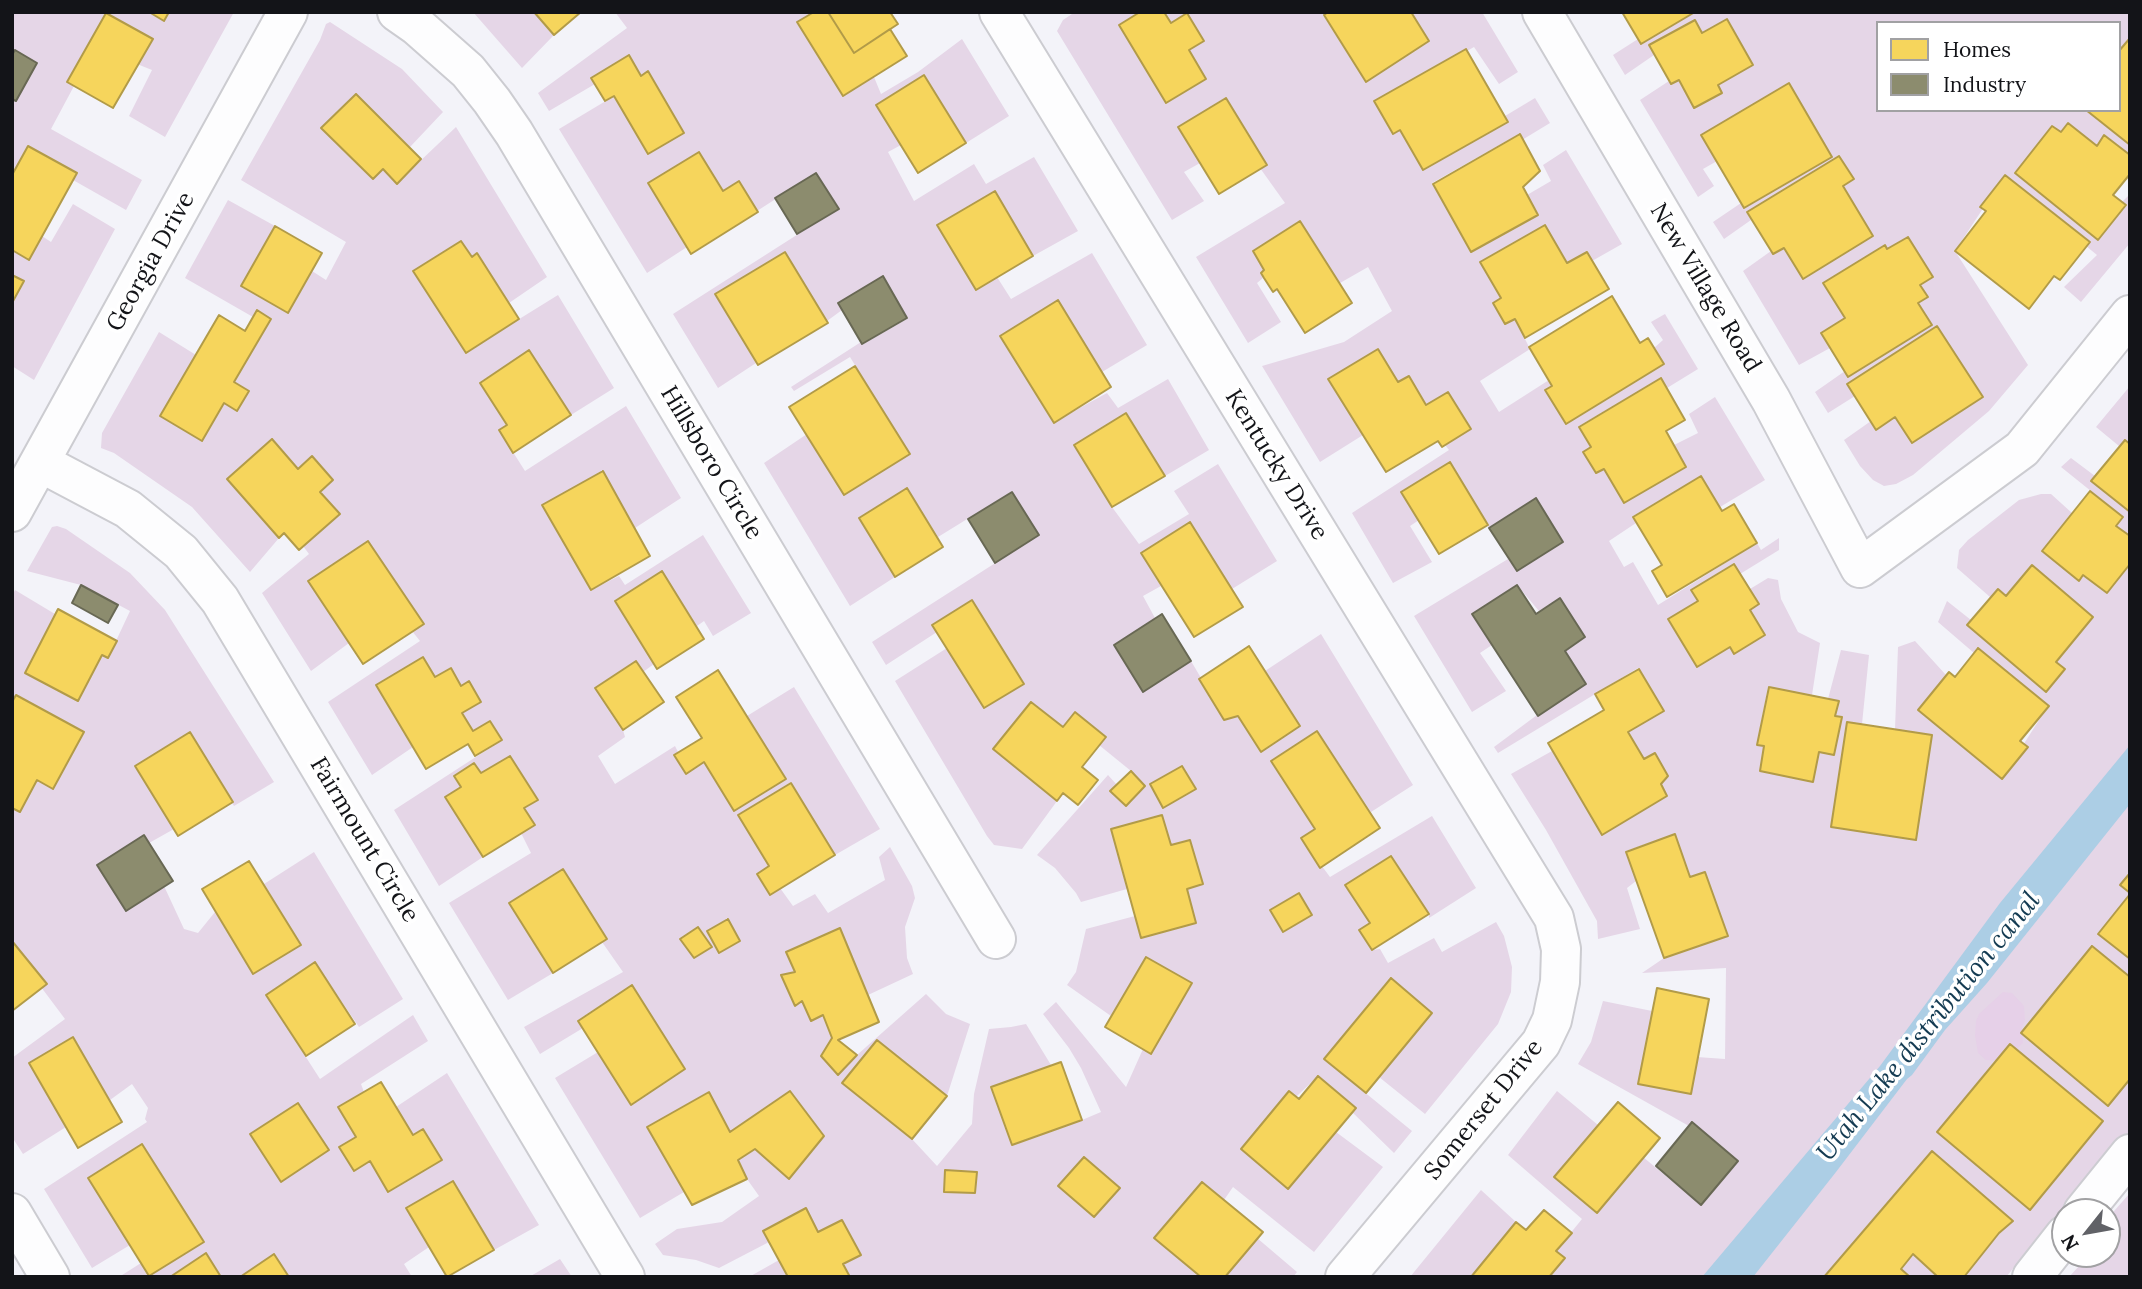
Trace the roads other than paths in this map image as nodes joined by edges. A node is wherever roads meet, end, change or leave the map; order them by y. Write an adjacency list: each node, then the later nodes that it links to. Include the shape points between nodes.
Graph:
1 (288, 12): 6 (street, Georgia Drive)
2 (397, 12): 9 (street, Hillsboro Circle, via 468,71 514,132)
3 (999, 12): 8 (street, Kentucky Drive)
4 (1542, 12): 5 (street, New Village Road, via 1771,400 1860,568 2022,449)
5 (2130, 315)
6 (41, 463): 7 (street, Georgia Drive); 15 (street, Fairmount Circle, via 128,509 181,552 220,600)
7 (12, 512)
8 (1554, 918): 16 (street, Somerset Drive, via 1561,949 1560,982 1552,1020 1541,1043)
9 (996, 939)
10 (2130, 1154): 11 (street)
11 (2094, 1198)
12 (12, 1213): 14 (street)
13 (2051, 1253): 17 (street)
14 (50, 1277)
15 (625, 1277)
16 (1345, 1277)
17 (2032, 1277)

